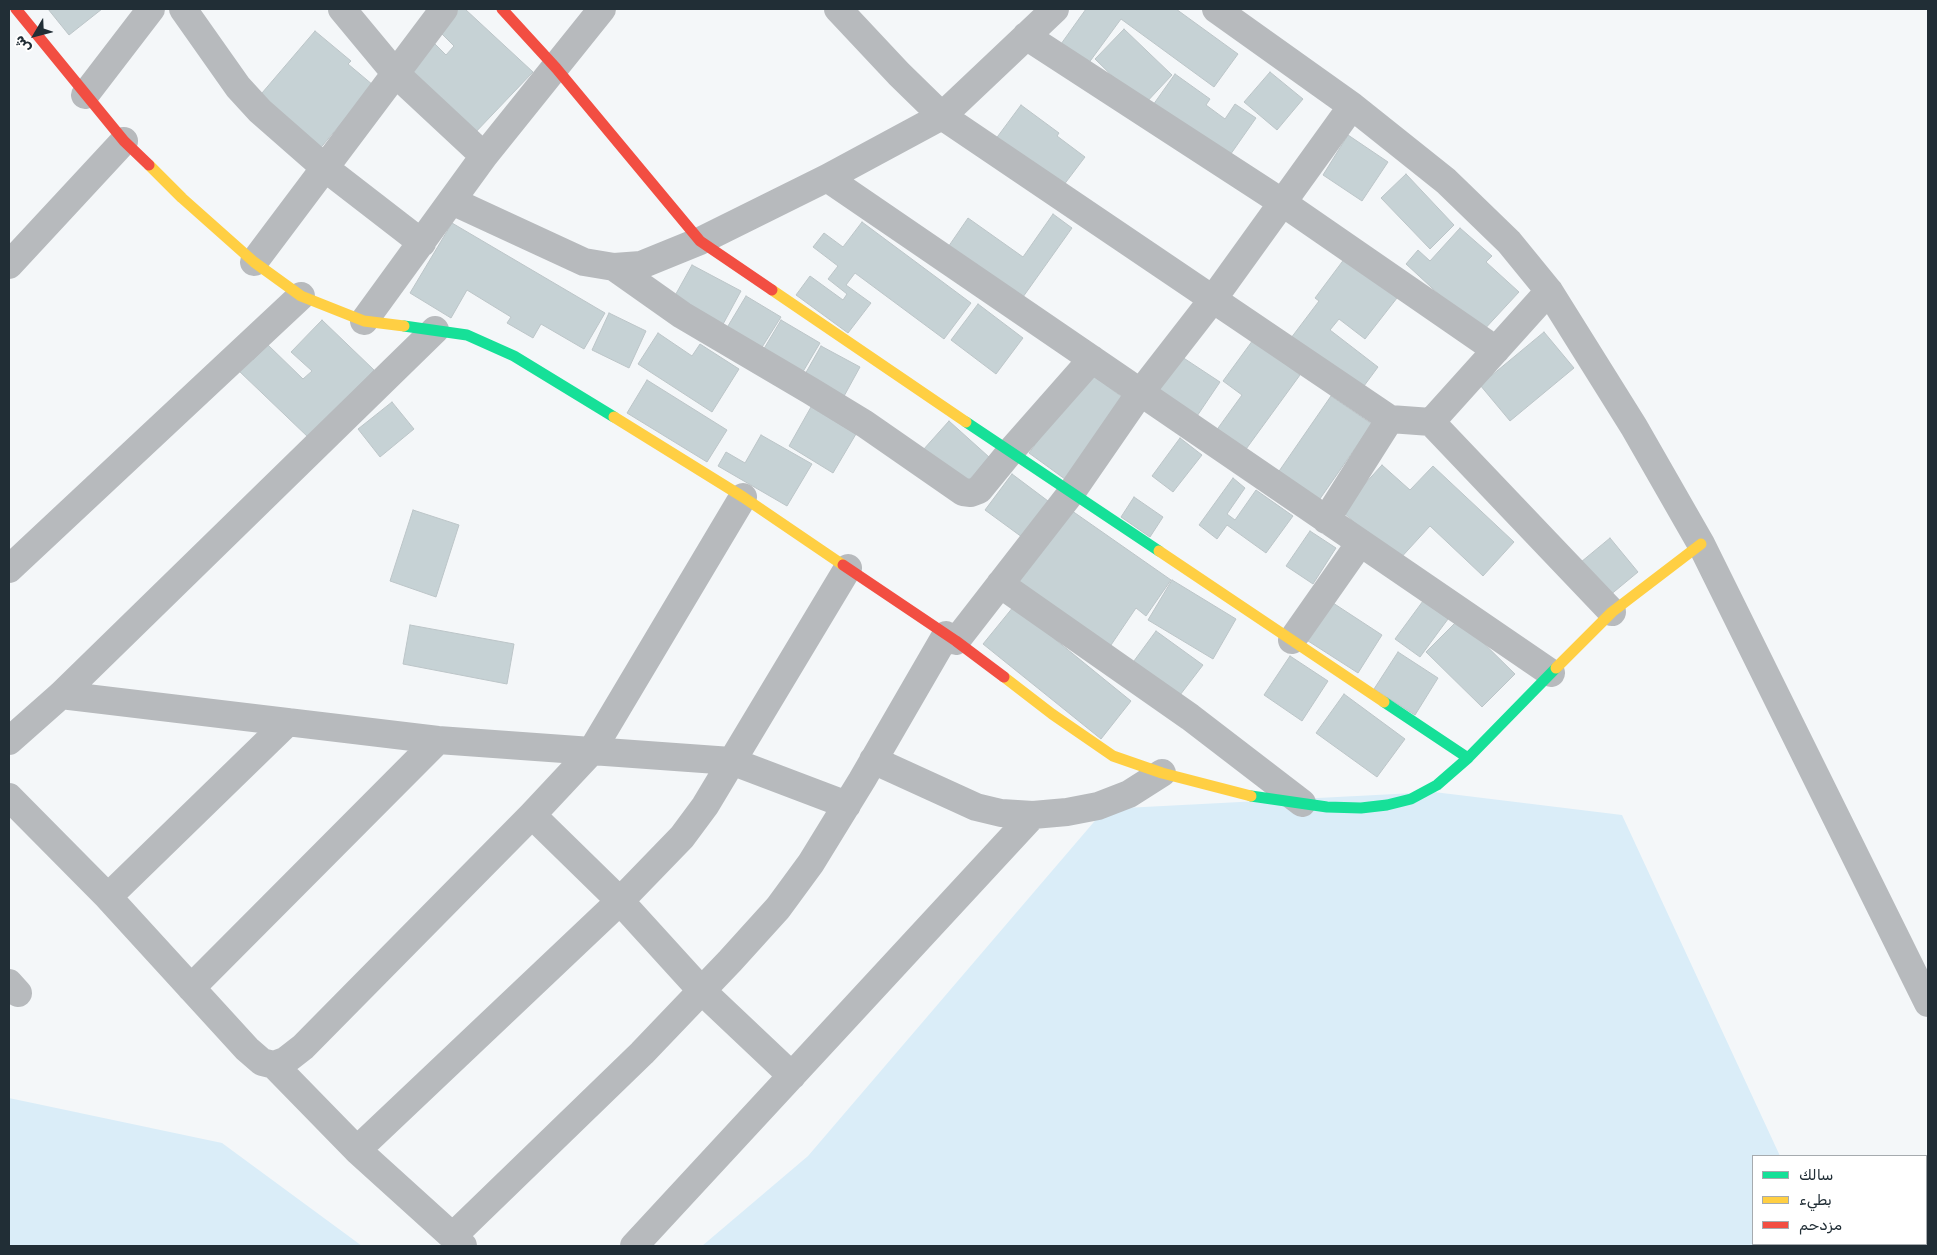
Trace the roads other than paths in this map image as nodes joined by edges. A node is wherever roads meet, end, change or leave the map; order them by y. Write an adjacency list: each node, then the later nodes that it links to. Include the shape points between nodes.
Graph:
1 (16, 9): 14 (street)
2 (151, 9): 14 (street)
3 (183, 9): 19 (street, via 238,87 260,111)
4 (342, 9): 13 (street)
5 (444, 9): 13 (street)
6 (502, 9): 12 (street)
7 (602, 9): 12 (street)
8 (838, 9): 16 (street)
9 (1055, 9): 11 (street)
10 (1216, 9): 15 (street)
11 (1026, 36): 16 (street); 22 (street)
12 (556, 68): 18 (street); 23 (street)
13 (396, 74): 18 (street); 19 (street)
14 (85, 95): 17 (street)
15 (1352, 106): 22 (street); 28 (street, via 1446,182 1509,242)
16 (942, 116): 20 (street); 30 (street)
17 (124, 141): 25 (street); 26 (street)
18 (484, 156): 21 (street)
19 (325, 168): 24 (street); 25 (street)
20 (827, 178): 23 (street); 34 (street)
21 (452, 201): 24 (street); 27 (street, via 584,262)
22 (1282, 203): 30 (street); 33 (street)
23 (700, 241): 27 (street, via 641,265); 38 (street)
24 (422, 243): 31 (street)
25 (254, 262): 29 (street)
26 (9, 265)
27 (614, 268): 38 (street, via 682,315 865,424 963,492 979,490)
28 (1549, 292): 33 (street); 43 (street, via 1634,427)
29 (301, 296): 31 (street); 45 (street)
30 (1213, 299): 35 (street); 36 (street)
31 (364, 321): 32 (street)
32 (435, 330): 40 (street, via 467,335 514,356); 51 (street)
33 (1496, 350): 37 (street)
34 (1092, 359): 35 (street); 38 (street)
35 (1140, 393): 39 (street); 41 (street)
36 (1390, 419): 37 (street); 41 (street)
37 (1432, 422): 47 (street)
38 (1010, 452): 39 (street)
39 (1071, 493): 46 (street); 49 (street)
40 (743, 497): 44 (street); 55 (street)
41 (1326, 520): 42 (street)
42 (1360, 543): 49 (street); 50 (street)
43 (1701, 544): 47 (street); 69 (street)
44 (848, 568): 48 (street); 58 (street)
45 (9, 569)
46 (1000, 584): 48 (street); 61 (street, via 1190,716)
47 (1612, 612): 50 (street)
48 (951, 638): 57 (street); 59 (street, via 1113,756)
49 (1292, 640): 56 (street)
50 (1551, 673): 56 (street)
51 (61, 695): 52 (street); 54 (street)
52 (288, 722): 53 (street); 65 (street)
53 (438, 740): 55 (street); 67 (street)
54 (9, 741)
55 (591, 752): 58 (street); 63 (street)
56 (1468, 758): 61 (street, via 1437,784 1411,799 1361,808)
57 (873, 760): 62 (street); 64 (street, via 976,807)
58 (731, 761): 62 (street); 66 (street, via 705,806 682,837)
59 (1162, 773): 61 (street, via 1255,798); 64 (street, via 1129,794 1098,806)
60 (9, 797): 65 (street)
61 (1302, 803)
62 (847, 805): 68 (street, via 778,908)
63 (532, 815): 66 (street); 70 (street, via 303,1047)
64 (1033, 815): 71 (street)
65 (108, 897): 67 (street)
66 (620, 901): 68 (street); 72 (street)
67 (191, 988): 70 (street, via 262,1062)
68 (701, 990): 71 (street); 73 (street)
69 (1928, 1003)
70 (274, 1065): 72 (street)
71 (792, 1076): 74 (street)
72 (357, 1150): 73 (street)
73 (458, 1241)
74 (634, 1246)

